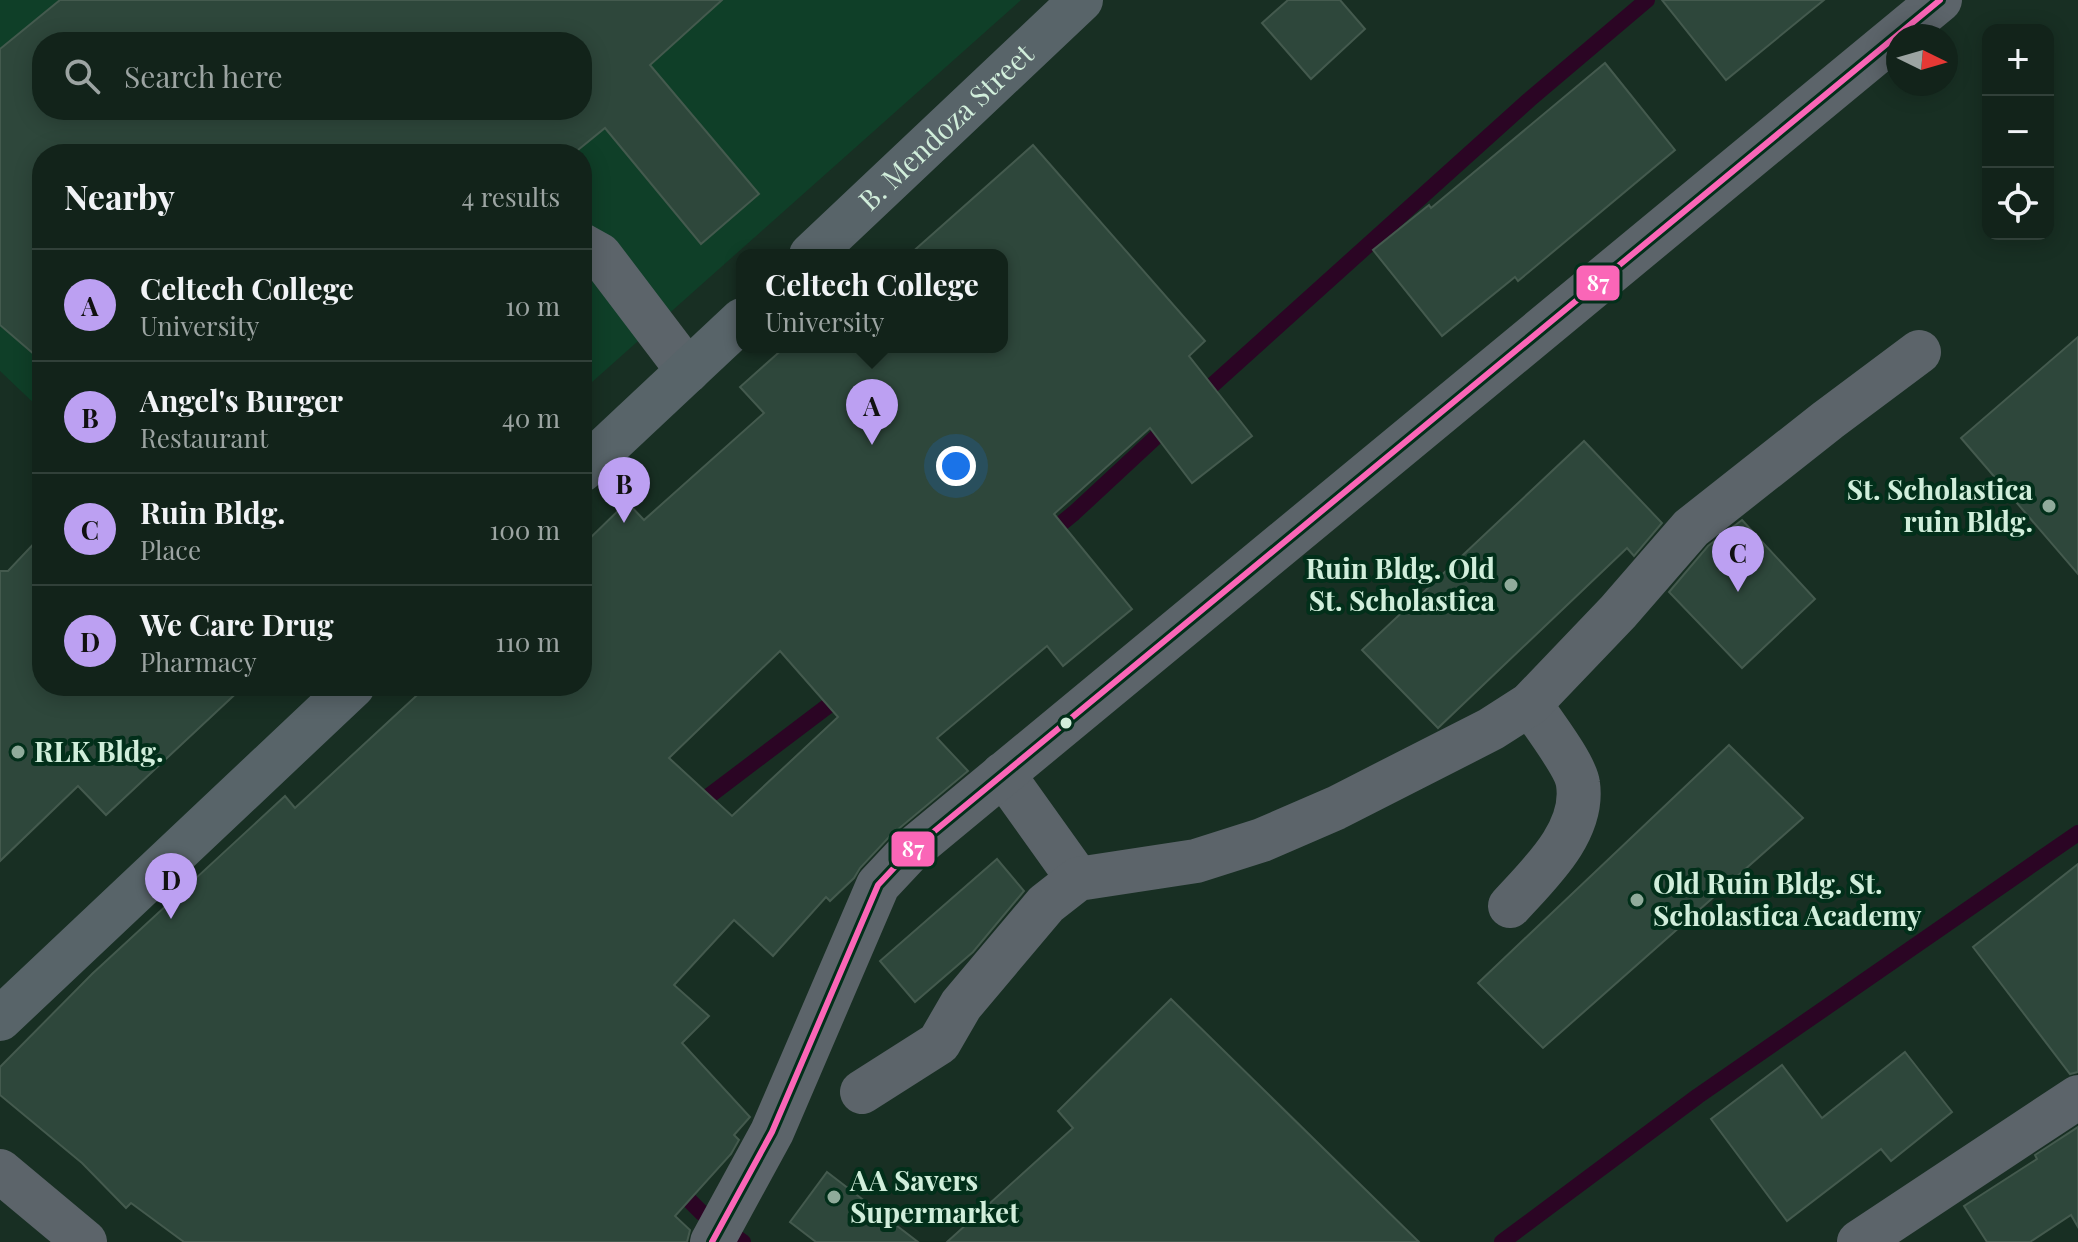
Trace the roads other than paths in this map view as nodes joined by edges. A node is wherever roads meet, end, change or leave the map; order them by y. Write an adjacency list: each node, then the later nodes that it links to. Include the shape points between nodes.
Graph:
1 (1081, 0): 3 (main road, B. Mendoza Street)
2 (1940, 0): 11 (street)
3 (817, 249)
4 (592, 251): 7 (street)
5 (736, 326): 7 (main road)
6 (1919, 352): 10 (street, via 1691,528)
7 (688, 371): 8 (main road)
8 (592, 461)
9 (342, 696): 14 (main road)
10 (1530, 704): 12 (street, via 1336,808 1262,840 1196,861); 13 (street, via 1578,782 1578,809 1564,841)
11 (1003, 774): 12 (street); 19 (street, via 908,853 878,885 772,1132)
12 (1078, 879): 15 (street, via 1046,904 961,1005 939,1043)
13 (1510, 906)
14 (0, 1019)
15 (862, 1092)
16 (2078, 1097): 20 (street)
17 (0, 1171): 18 (street)
18 (85, 1242)
19 (712, 1242)
20 (1859, 1242)

